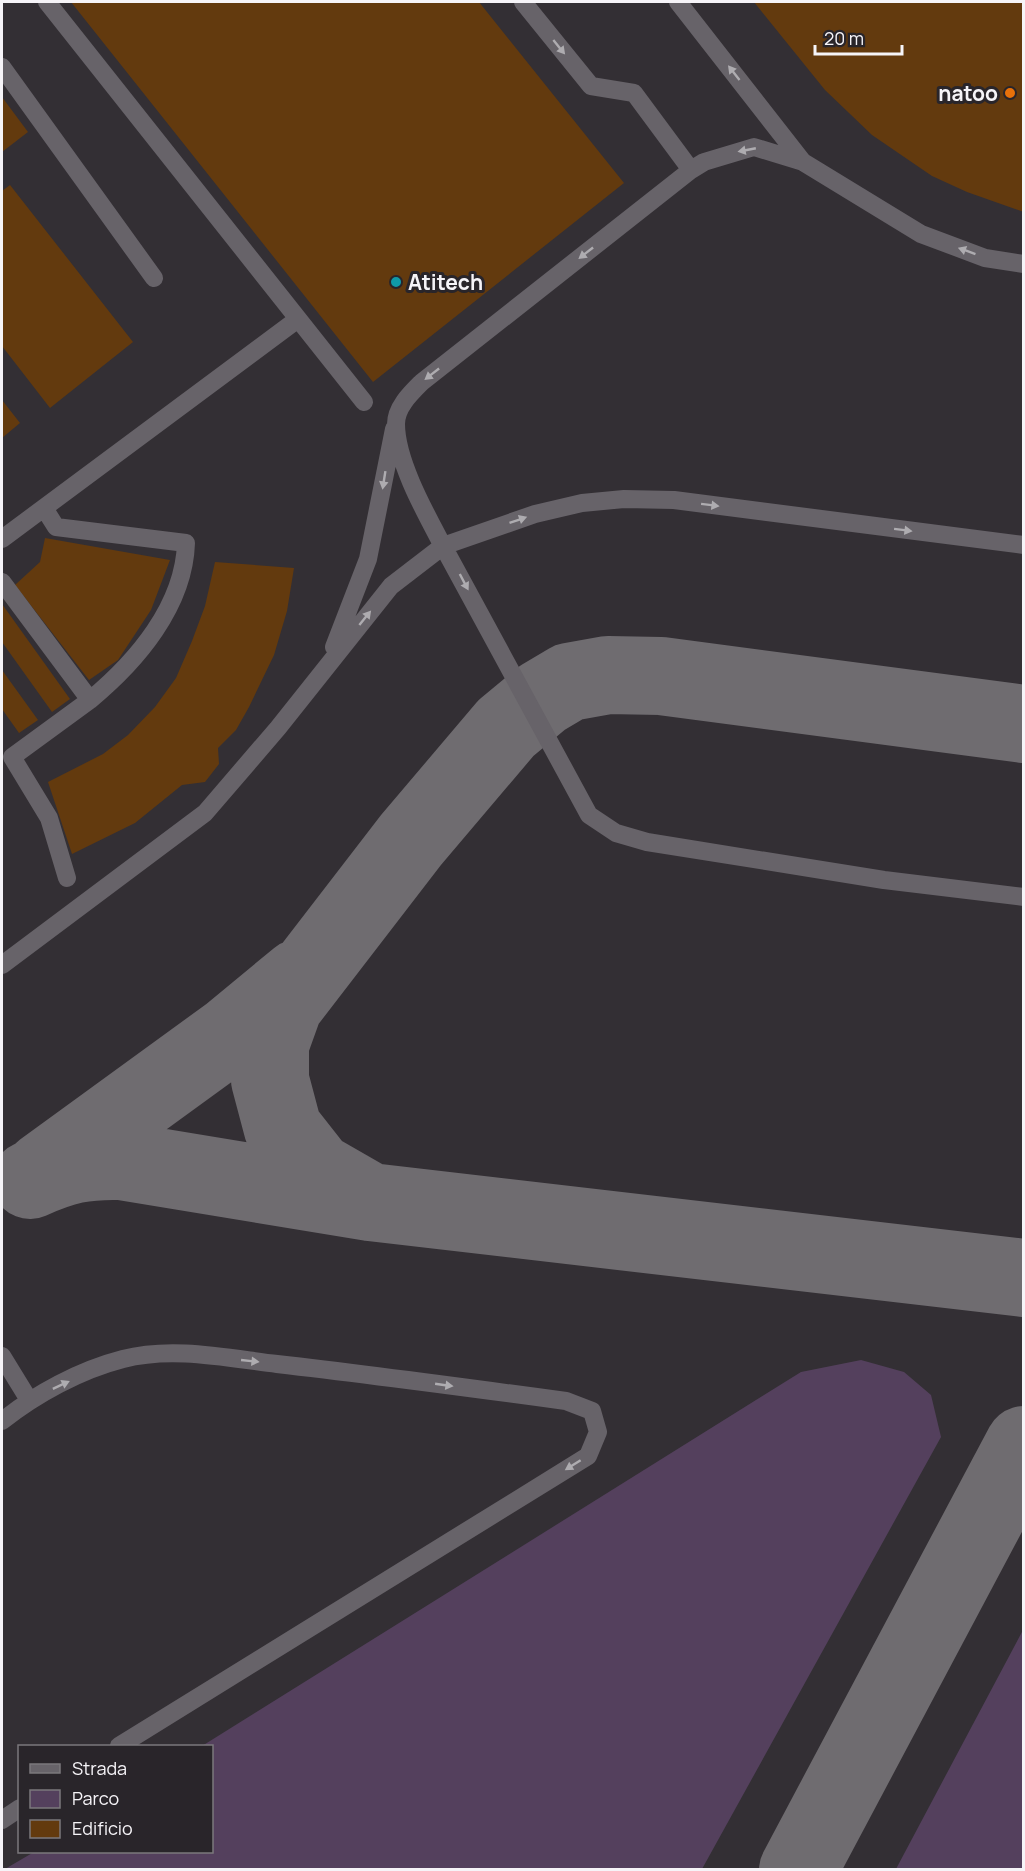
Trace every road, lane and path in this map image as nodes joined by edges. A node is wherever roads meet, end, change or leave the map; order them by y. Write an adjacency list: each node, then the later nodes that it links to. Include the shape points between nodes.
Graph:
1 (47, 2): 9 (lane)
2 (523, 2): 6 (lane, one-way to 6, via 591,86 634,93)
3 (678, 2): 5 (lane, one-way to 3)
4 (2, 67): 8 (lane)
5 (803, 162): 6 (lane, one-way to 6, via 754,147 704,162); 7 (lane, one-way to 5, via 985,258 921,234)
6 (691, 170): 11 (lane, one-way to 11, via 422,381 403,402)
7 (1023, 264)
8 (154, 278)
9 (298, 319): 10 (lane); 12 (lane)
10 (364, 402)
11 (396, 423): 15 (lane, via 408,472); 17 (lane, one-way to 17, via 368,560)
12 (44, 508): 13 (lane); 18 (lane, via 56,526 186,543 186,559 167,612 122,674)
13 (2, 539)
14 (1023, 545): 15 (lane, one-way to 14, via 535,514 582,503 624,499 674,500)
15 (442, 546): 17 (lane, one-way to 15, via 391,586); 21 (lane, one-way to 21, via 589,815 616,833 646,842 884,880)
16 (2, 582): 18 (lane)
17 (328, 663): 22 (lane, via 279,728 205,813)
18 (90, 700): 19 (lane)
19 (7, 750): 20 (lane, via 49,818)
20 (67, 878)
21 (1023, 897)
22 (2, 964)
23 (2, 1356): 24 (lane)
24 (29, 1400): 25 (lane); 26 (lane, one-way to 26, via 123,1359 194,1355 566,1401 591,1411 598,1432 588,1456)
25 (2, 1420)
26 (121, 1745)
27 (18, 1809): 28 (lane)
28 (2, 1820)

